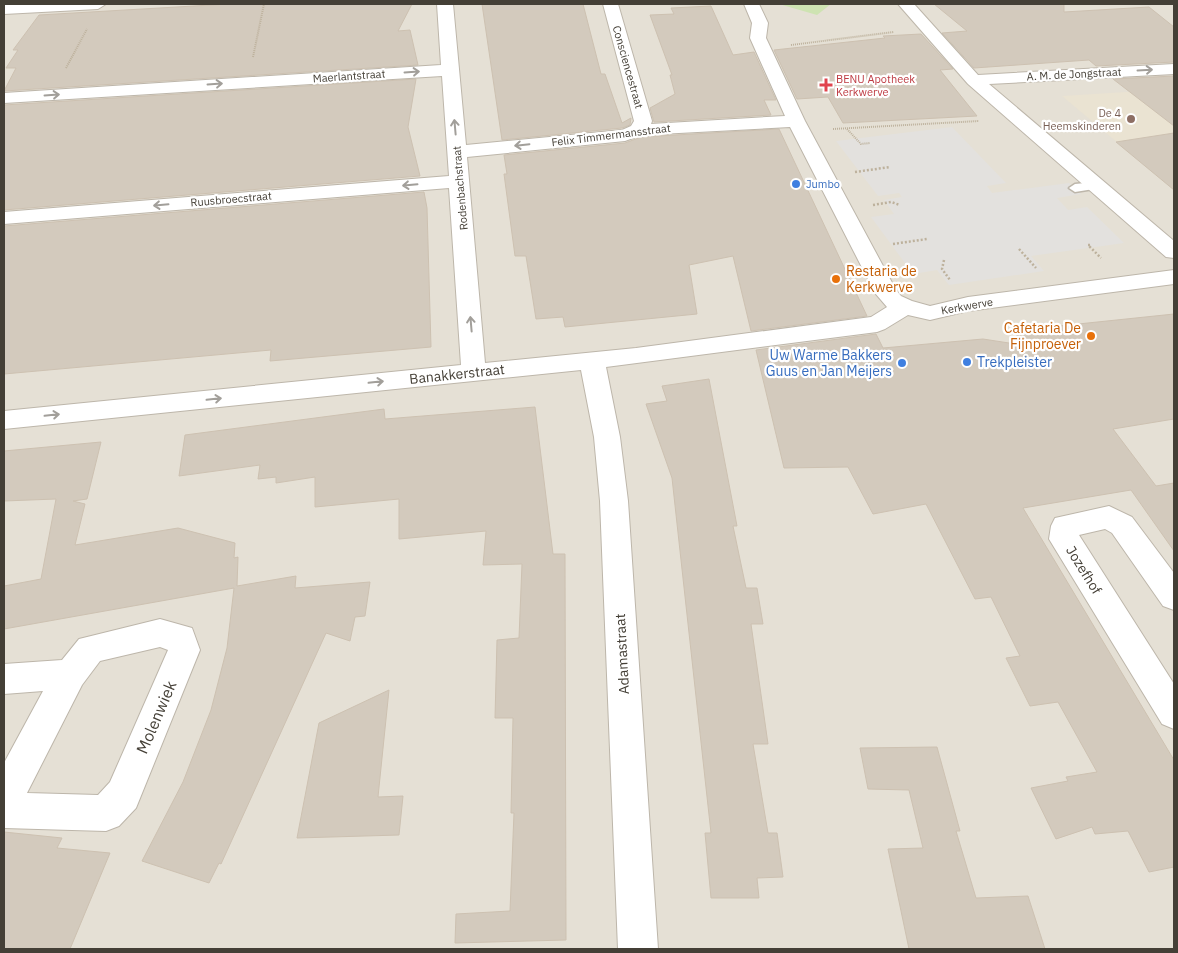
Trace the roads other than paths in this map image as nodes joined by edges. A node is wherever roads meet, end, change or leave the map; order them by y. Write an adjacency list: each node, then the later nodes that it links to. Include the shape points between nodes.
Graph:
1 (98, 4): 6 (street)
2 (445, 4): 8 (street, Rodenbachstraat)
3 (610, 4): 12 (street, Consciencestraat, via 643,121)
4 (752, 4): 11 (street, Kerkwerve, via 760,23 758,38)
5 (906, 4): 9 (street)
6 (4, 9)
7 (1174, 68): 9 (street, A. M. de Jongstraat, one-way to 7)
8 (450, 70): 10 (street, Maerlantstraat, one-way to 8); 13 (street, Rodenbachstraat, one-way to 8)
9 (974, 80): 15 (street)
10 (4, 98)
11 (799, 126): 12 (street, Felix Timmermansstraat); 20 (street, Kerkwerve, via 886,293 893,301)
12 (639, 130): 13 (street, Felix Timmermansstraat, one-way to 13, via 625,135)
13 (457, 152): 14 (street, Rodenbachstraat)
14 (459, 181): 17 (street, Ruusbroecstraat, one-way to 17); 22 (street, Rodenbachstraat, one-way to 14)
15 (1096, 186): 16 (lane); 18 (street)
16 (1075, 188)
17 (4, 218)
18 (1174, 252)
19 (1174, 277): 20 (street, Kerkwerve, via 968,304 930,312)
20 (906, 307): 21 (street, Banakkerstraat, via 877,324)
21 (592, 361): 22 (street, Banakkerstraat); 30 (street, Adamastraat, via 607,437 614,501)
22 (474, 372): 23 (street, Banakkerstraat, one-way to 22)
23 (4, 420)
24 (1174, 598): 27 (street, Jozefhof, via 1122,525 1110,518 1065,526 1064,539)
25 (70, 674): 26 (street); 28 (street, Molenwiek); 29 (street, Molenwiek, via 90,649 160,633 181,638 184,650 123,795 106,813)
26 (4, 679)
27 (1174, 713)
28 (4, 799)
29 (4, 810)
30 (638, 949)

